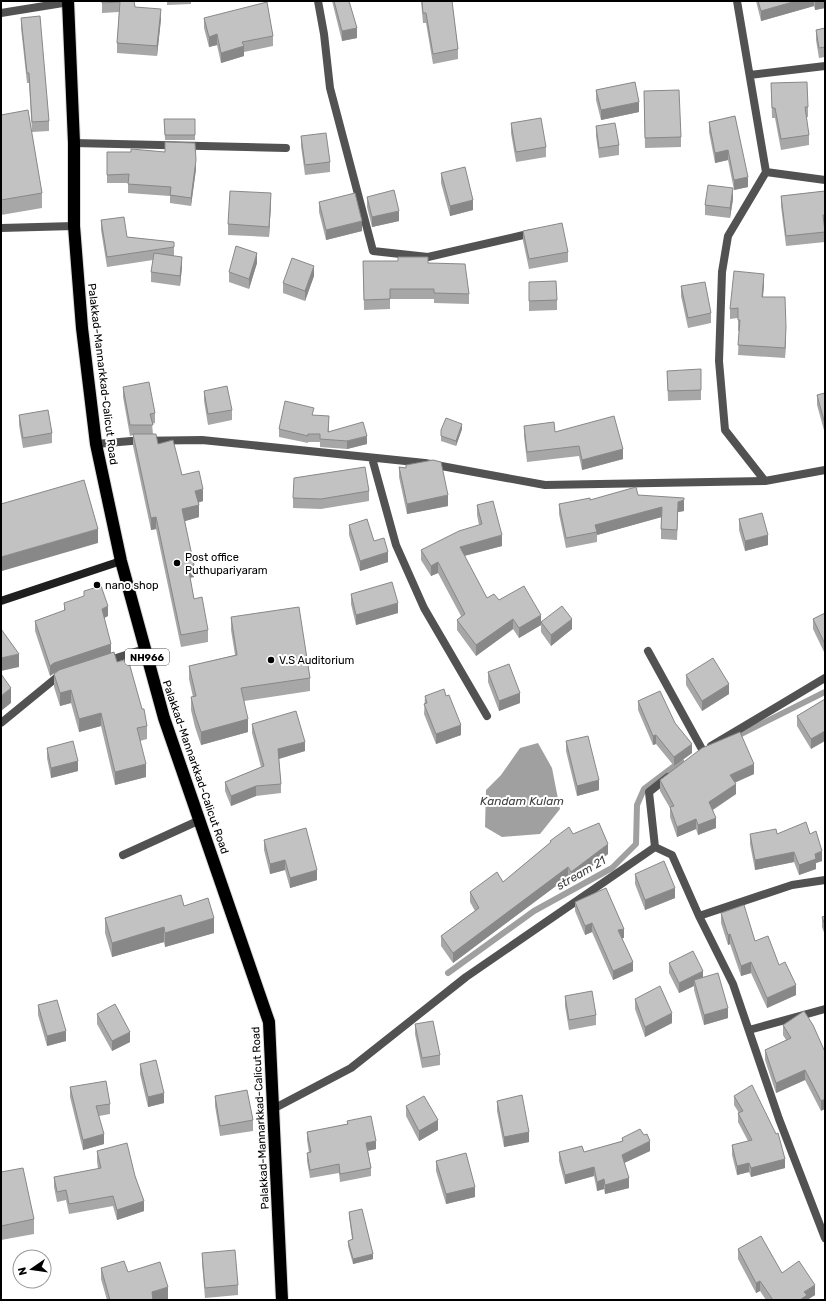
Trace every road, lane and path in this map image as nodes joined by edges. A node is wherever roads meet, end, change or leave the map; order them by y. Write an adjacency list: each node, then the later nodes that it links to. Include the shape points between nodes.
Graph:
1 (318, 1): 13 (street, via 330,88 373,251 428,257)
2 (737, 1): 6 (street)
3 (68, 2): 4 (street); 7 (highway, Palakkad-Mannarkkad-Calicut Road / NH966)
4 (1, 13)
5 (825, 66): 6 (street)
6 (750, 75): 9 (street)
7 (74, 143): 8 (street); 11 (highway, Palakkad-Mannarkkad-Calicut Road / NH966)
8 (286, 148)
9 (766, 172): 10 (street); 17 (street, via 728,236 722,272 719,361 725,430)
10 (825, 180)
11 (74, 226): 12 (street); 14 (highway, Palakkad-Mannarkkad-Calicut Road / NH966, via 82,328)
12 (1, 228)
13 (541, 231)
14 (96, 444): 15 (street, via 202,440); 18 (highway, Palakkad-Mannarkkad-Calicut Road / NH966)
15 (372, 458): 17 (street, via 425,463 544,485); 25 (street, via 396,545 424,608)
16 (825, 470): 17 (street)
17 (765, 480)
18 (121, 561): 19 (street); 20 (highway, Palakkad-Mannarkkad-Calicut Road / NH966)
19 (1, 601)
20 (144, 648): 22 (street); 28 (highway, Palakkad-Mannarkkad-Calicut Road / NH966, via 164,718)
21 (648, 652): 24 (street, via 700,754)
22 (101, 663)
23 (72, 673): 26 (street, via 56,678)
24 (825, 678)
25 (487, 716)
26 (1, 723)
27 (678, 770): 29 (street, via 649,792)
28 (200, 820): 30 (street); 35 (highway, Palakkad-Mannarkkad-Calicut Road / NH966, via 270,1022)
29 (655, 847): 32 (street, via 672,855); 35 (street, via 466,977 351,1068)
30 (123, 855)
31 (825, 880): 32 (street, via 792,885)
32 (699, 916): 34 (street, via 733,984)
33 (825, 1009): 34 (street)
34 (749, 1030): 36 (street, via 779,1119)
35 (273, 1109): 37 (highway, Palakkad-Mannarkkad-Calicut Road / NH966)
36 (825, 1238)
37 (282, 1300)

